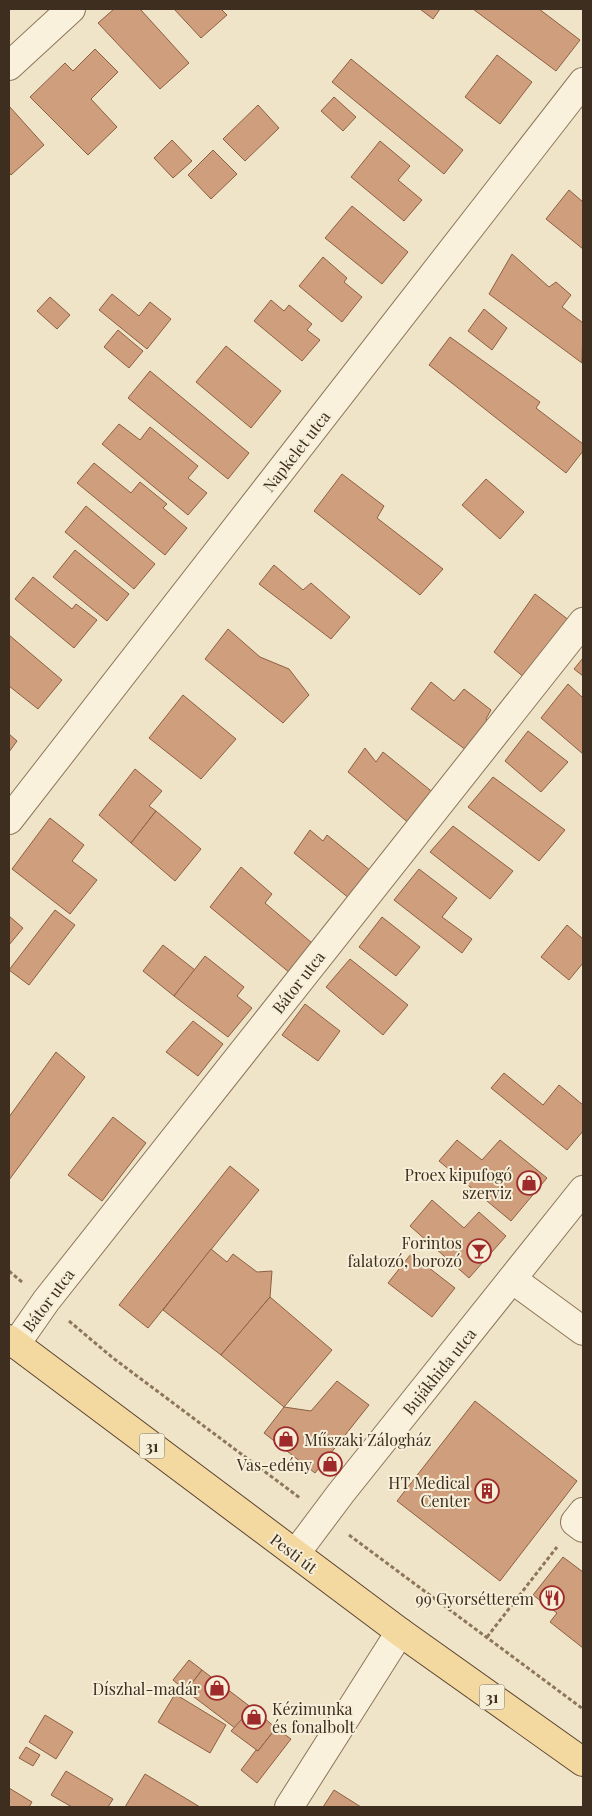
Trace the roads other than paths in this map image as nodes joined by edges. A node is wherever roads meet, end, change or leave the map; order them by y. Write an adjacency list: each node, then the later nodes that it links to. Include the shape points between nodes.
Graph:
1 (71, 9): 2 (street)
2 (9, 66)
3 (583, 82): 5 (street, Napkelet utca)
4 (583, 622): 9 (street, Bátor utca)
5 (9, 820)
6 (583, 1190): 7 (street, Bujákhida utca)
7 (512, 1278): 8 (street); 10 (street, Bujákhida utca)
8 (583, 1331)
9 (12, 1341): 10 (main road, Pesti út / 31)
10 (296, 1554): 11 (main road, Pesti út / 31)
11 (400, 1632): 12 (main road, Pesti út / 31); 13 (street)
12 (583, 1762)
13 (290, 1807)

